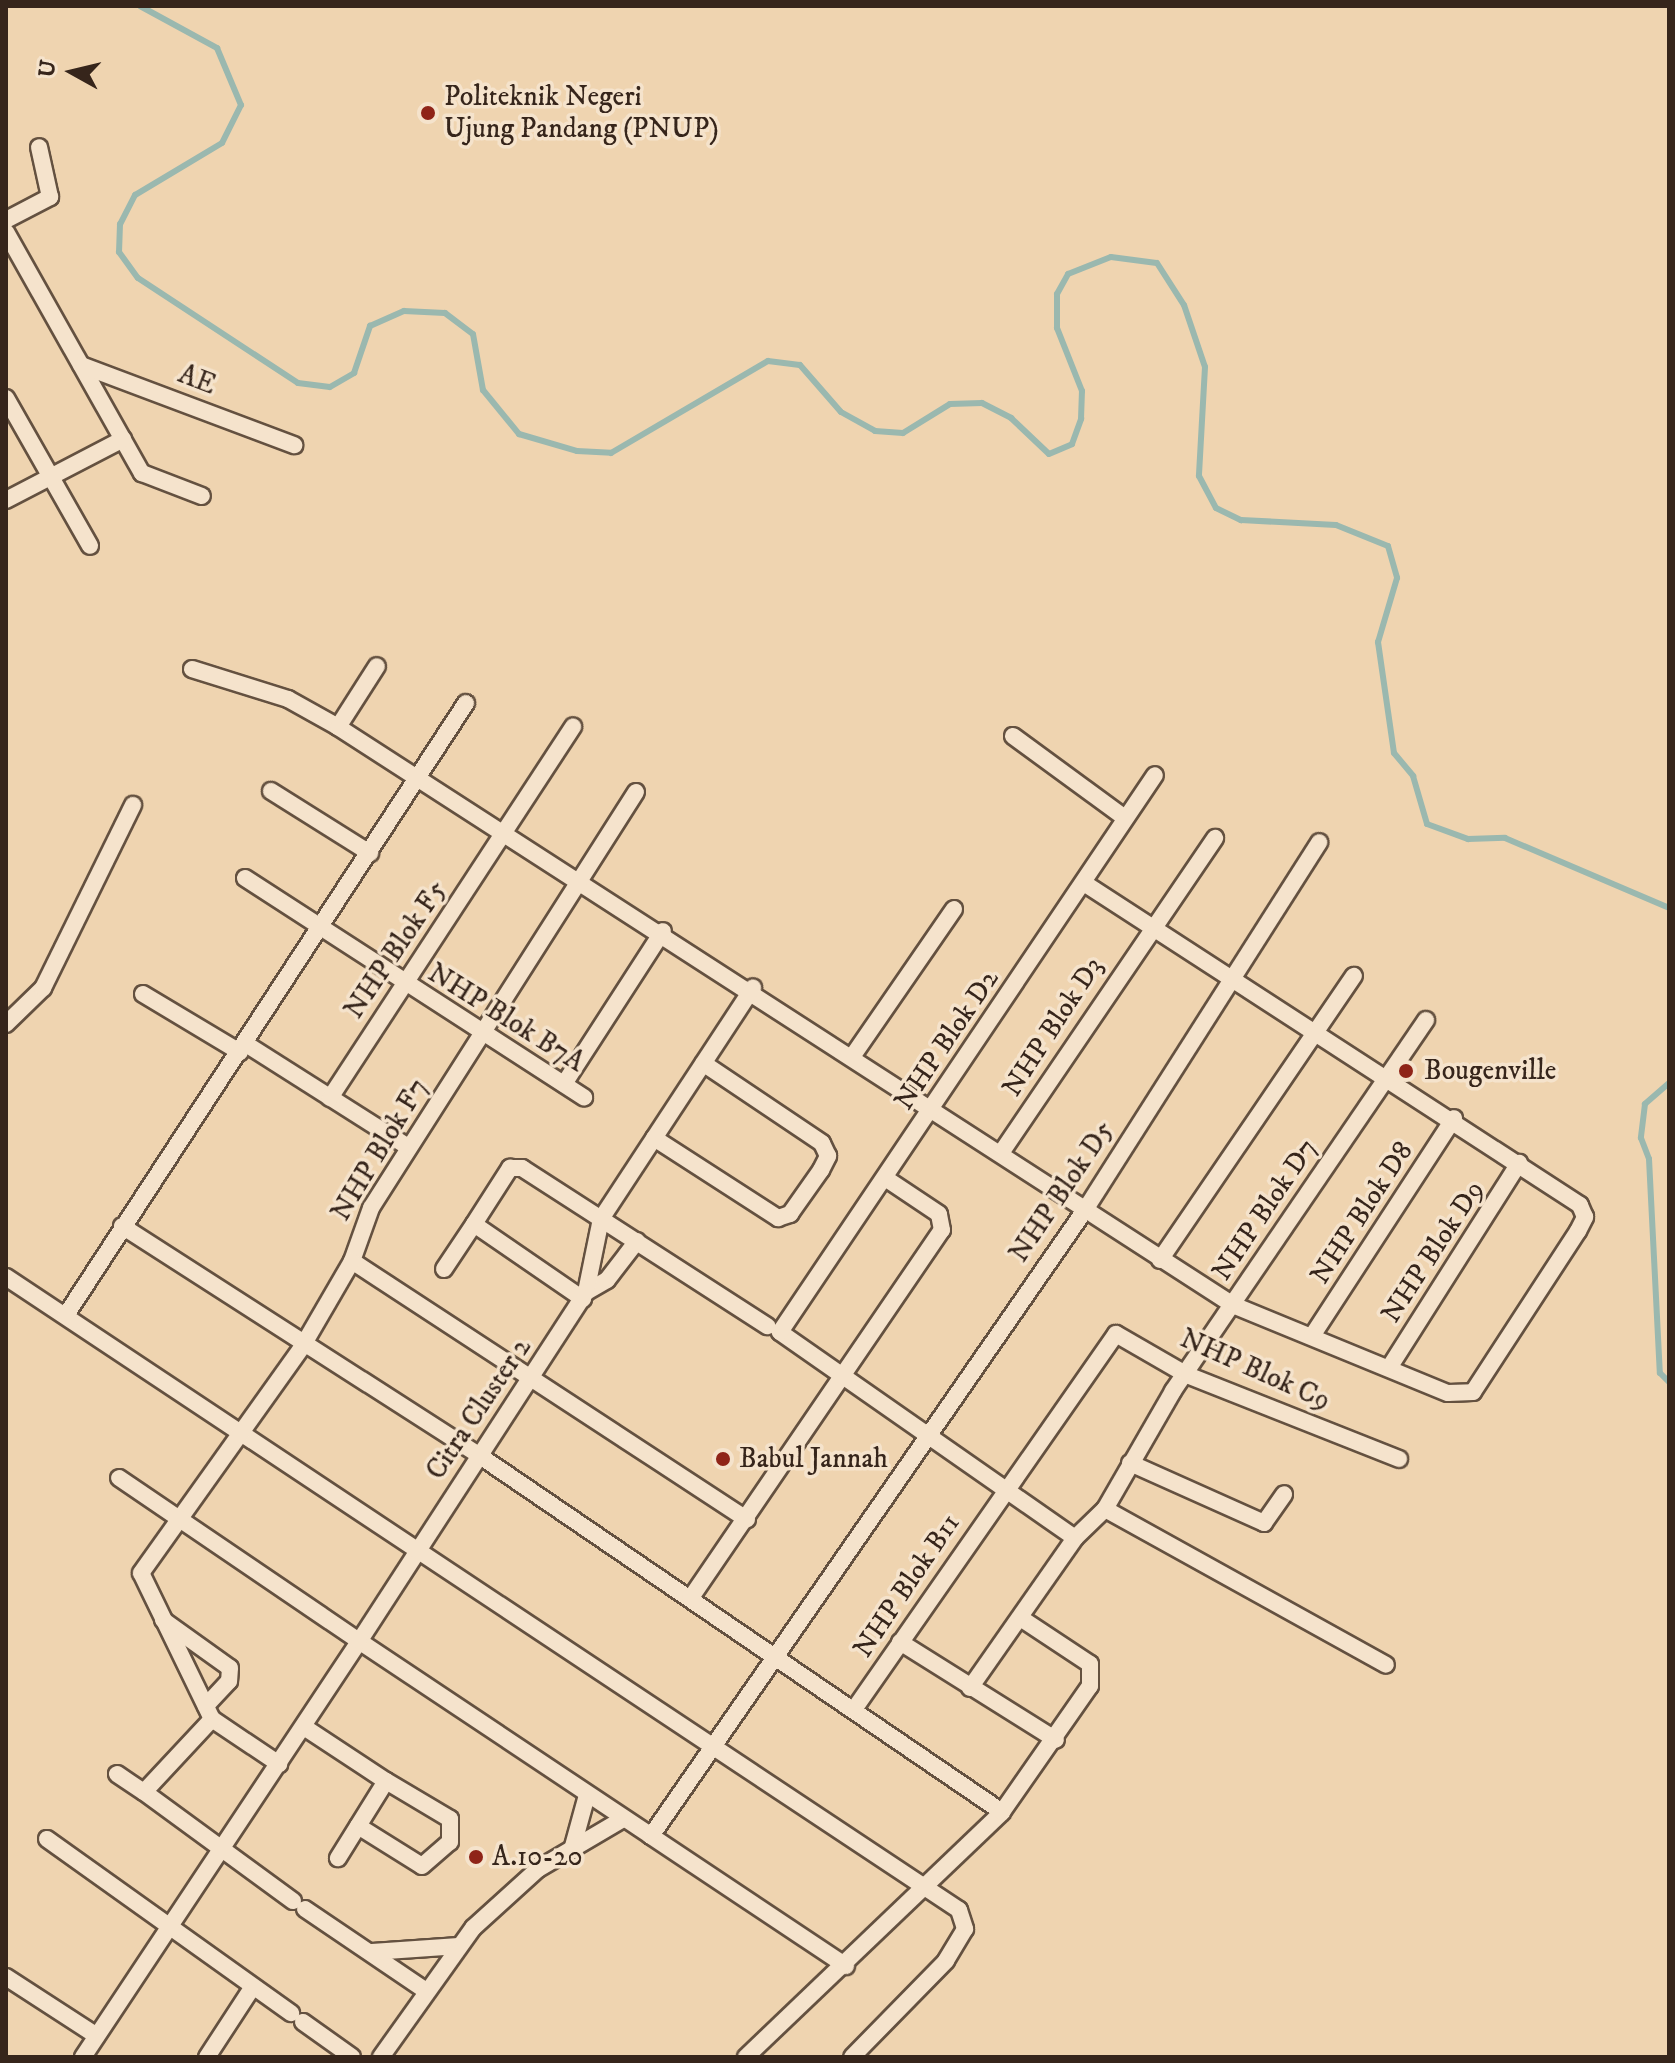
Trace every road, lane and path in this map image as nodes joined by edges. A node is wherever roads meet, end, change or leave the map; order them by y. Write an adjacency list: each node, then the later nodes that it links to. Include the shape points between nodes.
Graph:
1 (39, 147): 2 (street, via 50,197)
2 (6, 220)
3 (6, 232): 4 (street)
4 (81, 365): 6 (street); 7 (street, AE)
5 (7, 403): 8 (street)
6 (123, 439): 8 (street); 9 (street, via 146,476)
7 (294, 445)
8 (51, 475): 10 (street); 11 (street)
9 (202, 496)
10 (6, 500)
11 (90, 546)
12 (377, 666): 16 (street)
13 (192, 669): 16 (street, via 288,699)
14 (466, 703): 19 (street)
15 (573, 726): 24 (street, NHP Blok F5)
16 (338, 727): 19 (street)
17 (1013, 736): 23 (street)
18 (1155, 775): 23 (street, NHP Blok D2)
19 (420, 779): 24 (street); 27 (street)
20 (271, 791): 27 (street)
21 (636, 792): 29 (street, NHP Blok F7)
22 (133, 805): 41 (street, via 43,988)
23 (1125, 818): 30 (street, NHP Blok D2)
24 (506, 832): 29 (street); 37 (street, NHP Blok F5)
25 (1215, 838): 32 (street, NHP Blok D3)
26 (1319, 842): 36 (street, NHP Blok D5)
27 (370, 853): 34 (street)
28 (245, 878): 34 (street, NHP Blok B7A)
29 (585, 882): 33 (street); 43 (street, NHP Blok F7)
30 (1084, 883): 32 (street); 51 (street, NHP Blok D2)
31 (954, 909): 45 (street)
32 (1149, 929): 36 (street); 55 (street, NHP Blok D3)
33 (663, 931): 38 (street); 48 (street)
34 (320, 932): 37 (street, NHP Blok B7A); 44 (street)
35 (1354, 976): 42 (street)
36 (1231, 978): 42 (street); 58 (street, NHP Blok D5)
37 (403, 984): 43 (street, NHP Blok B7A); 50 (street, NHP Blok F5)
38 (753, 988): 45 (street); 46 (street, Citra Cluster 2)
39 (143, 994): 44 (street)
40 (1426, 1020): 47 (street, NHP Blok D7)
41 (6, 1023)
42 (1318, 1033): 47 (street); 63 (street)
43 (484, 1034): 48 (street, NHP Blok B7A); 54 (street, NHP Blok F7)
44 (243, 1048): 50 (street); 61 (street)
45 (854, 1054): 51 (street)
46 (703, 1063): 53 (street, Citra Cluster 2); 53 (street, via 822,1143 828,1156 821,1170 790,1214 778,1218)
47 (1387, 1075): 52 (street); 68 (street, NHP Blok D7)
48 (564, 1084): 49 (street, NHP Blok B7A)
49 (584, 1097)
50 (330, 1098): 54 (street)
51 (934, 1107): 55 (street); 57 (street, NHP Blok D2)
52 (1454, 1118): 56 (street); 71 (street, NHP Blok D8)
53 (654, 1138): 59 (street, Citra Cluster 2)
54 (408, 1147): 64 (street, NHP Blok F7, via 356,1233)
55 (1001, 1153): 58 (street)
56 (1519, 1163): 74 (street, NHP Blok D9); 74 (street, via 1580,1205 1585,1217 1484,1380 1473,1392 1448,1393)
57 (885, 1178): 70 (street, NHP Blok D2); 76 (street, via 939,1214 942,1230)
58 (1085, 1210): 63 (street); 79 (street, NHP Blok D5)
59 (601, 1219): 60 (street, via 516,1166); 62 (street); 67 (street, Citra Cluster 2)
60 (474, 1224): 65 (street); 67 (street)
61 (122, 1226): 69 (street); 72 (street)
62 (637, 1241): 67 (street, Citra Cluster 2, via 607,1280); 70 (street)
63 (1160, 1260): 68 (street)
64 (352, 1261): 72 (street); 77 (street, NHP Blok F7)
65 (444, 1269)
66 (6, 1277): 69 (street)
67 (585, 1295): 77 (street, Citra Cluster 2)
68 (1233, 1305): 71 (street); 75 (street, NHP Blok D7)
69 (66, 1315): 78 (street)
70 (773, 1329): 76 (street)
71 (1312, 1336): 74 (street)
72 (302, 1347): 78 (street); 80 (street)
73 (1100, 1353): 75 (street, NHP Blok C9, via 1116,1334 1127,1335); 84 (street, NHP Blok B11)
74 (1389, 1368)
75 (1187, 1375): 81 (street, NHP Blok C9); 82 (street, NHP Blok D7)
76 (844, 1378): 79 (street); 88 (street)
77 (534, 1379): 80 (street, Citra Cluster 2); 88 (street, NHP Blok F7)
78 (242, 1430): 87 (street); 90 (street)
79 (929, 1430): 84 (street); 96 (street)
80 (480, 1456): 90 (street, Citra Cluster 2); 91 (street)
81 (1399, 1459)
82 (1130, 1463): 85 (street, via 1264,1523); 86 (street, NHP Blok D7)
83 (119, 1478): 87 (street)
84 (1002, 1493): 89 (street); 95 (street, NHP Blok B11)
85 (1284, 1494)
86 (1105, 1509): 89 (street, NHP Blok D7); 97 (street)
87 (177, 1517): 93 (street, via 141,1573); 94 (street)
88 (747, 1519): 91 (street)
89 (1075, 1538): 92 (street, NHP Blok D7)
90 (416, 1547): 94 (street, Citra Cluster 2); 103 (street)
91 (690, 1599): 96 (street)
92 (1022, 1619): 98 (street, NHP Blok D7); 102 (street, via 1094,1673)
93 (162, 1620): 100 (street); 100 (street, via 230,1668 229,1681)
94 (359, 1641): 101 (street, Citra Cluster 2); 108 (street)
95 (900, 1642): 98 (street); 99 (street, NHP Blok B11)
96 (777, 1657): 99 (street); 103 (street)
97 (1386, 1665)
98 (970, 1688): 102 (street)
99 (855, 1708): 109 (street)
100 (209, 1713): 104 (street); 107 (street)
101 (304, 1727): 104 (street, Citra Cluster 2); 106 (street)
102 (1056, 1740): 109 (street)
103 (715, 1747): 112 (street); 117 (street)
104 (279, 1764): 115 (street, Citra Cluster 2)
105 (117, 1774): 107 (street)
106 (386, 1781): 111 (street); 111 (street, via 450,1819 450,1842 422,1866)
107 (144, 1792): 115 (street)
108 (587, 1795): 110 (street); 114 (street)
109 (997, 1818): 117 (street)
110 (623, 1819): 112 (street); 114 (street)
111 (358, 1826): 116 (street)
112 (651, 1836): 121 (street)
113 (47, 1839): 118 (street)
114 (573, 1846): 119 (street)
115 (222, 1852): 118 (street, Citra Cluster 2); 120 (street)
116 (338, 1858)
117 (929, 1890): 121 (street); 131 (street, via 959,1910 965,1929 959,1943)
118 (170, 1930): 123 (street); 125 (street, Citra Cluster 2)
119 (459, 1946): 120 (street); 124 (street)
120 (372, 1952): 124 (street)
121 (846, 1966): 130 (street)
122 (6, 1977): 125 (street)
123 (252, 1988): 127 (street); 128 (street)
124 (423, 1989): 129 (street)
125 (97, 2036): 126 (street, Citra Cluster 2)
126 (83, 2057)
127 (207, 2057)
128 (352, 2057)
129 (381, 2057)
130 (746, 2057)
131 (852, 2057)

